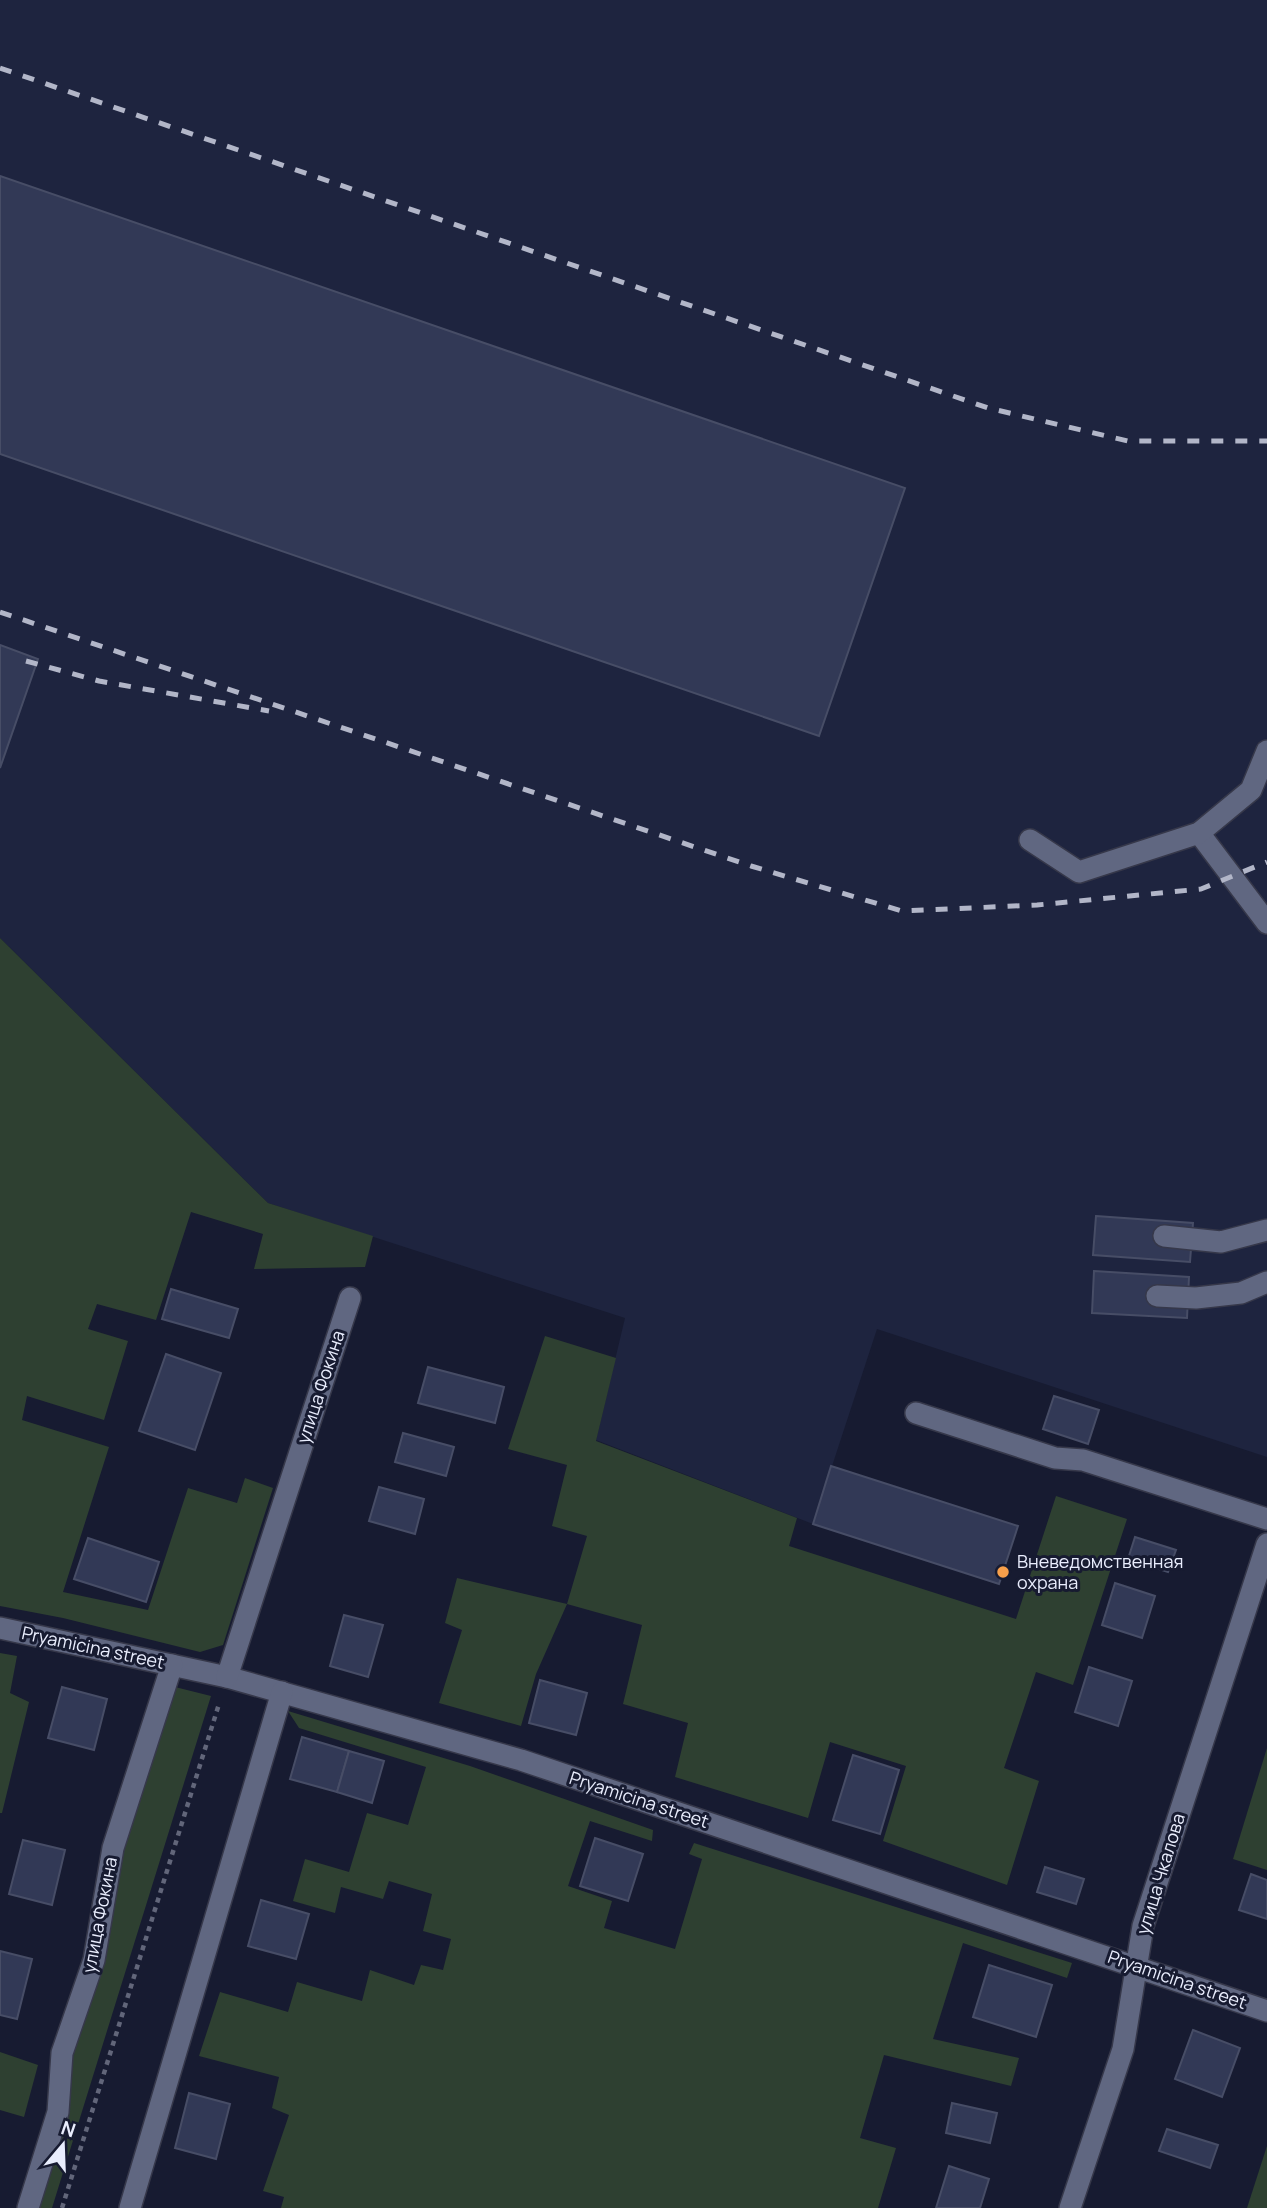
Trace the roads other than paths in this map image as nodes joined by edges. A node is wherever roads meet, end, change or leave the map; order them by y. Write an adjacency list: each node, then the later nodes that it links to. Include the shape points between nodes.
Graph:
1 (1267, 751): 2 (street, via 1251,790)
2 (1199, 833): 3 (street, via 1079,872); 4 (street)
3 (1030, 840)
4 (1267, 923)
5 (1267, 1230): 6 (street, via 1221,1242)
6 (1164, 1236)
7 (1267, 1282): 8 (street, via 1241,1293)
8 (1157, 1296)
9 (350, 1298): 15 (street, улица Фокина)
10 (916, 1413): 11 (street)
11 (1267, 1519)
12 (1267, 1544): 17 (street, улица Чкалова, via 1143,1926)
13 (0, 1628): 14 (street, Pryamicina street)
14 (172, 1665): 15 (street, Pryamicina street); 19 (street, улица Фокина, via 113,1848 94,1960 62,2053 58,2112)
15 (227, 1677): 16 (street, Pryamicina street)
16 (282, 1692): 17 (street, Pryamicina street, via 521,1760); 20 (street)
17 (1136, 1965): 18 (street, Pryamicina street); 21 (street, улица Чкалова, via 1123,2049)
18 (1267, 2011)
19 (28, 2208)
20 (130, 2208)
21 (1070, 2208)

